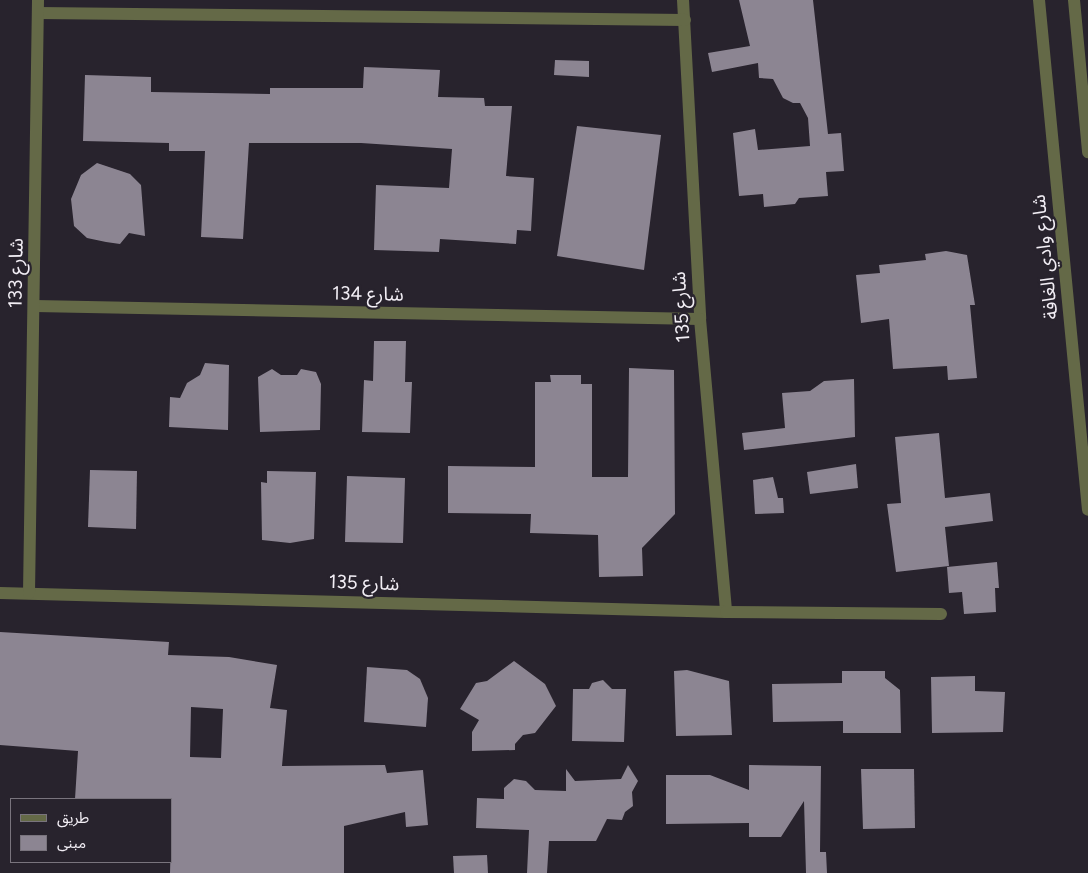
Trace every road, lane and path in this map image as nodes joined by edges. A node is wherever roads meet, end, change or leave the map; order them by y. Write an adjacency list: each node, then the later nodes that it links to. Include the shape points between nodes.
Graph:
1 (683, 0): 5 (street, شارع 135)
2 (1039, 0): 10 (street, شارع وادي الغافة)
3 (1074, 0): 6 (street)
4 (38, 6): 5 (street, شارع 133); 8 (street, شارع 133)
5 (685, 20): 9 (street, شارع 135)
6 (1085, 86): 7 (street)
7 (1088, 152)
8 (34, 306): 9 (street, شارع 134); 12 (street, شارع 133)
9 (700, 319): 13 (street, شارع 135)
10 (1088, 510)
11 (0, 593): 12 (street, شارع 135)
12 (29, 593): 13 (street, شارع 135)
13 (726, 612): 14 (street, شارع 135)
14 (941, 614)

